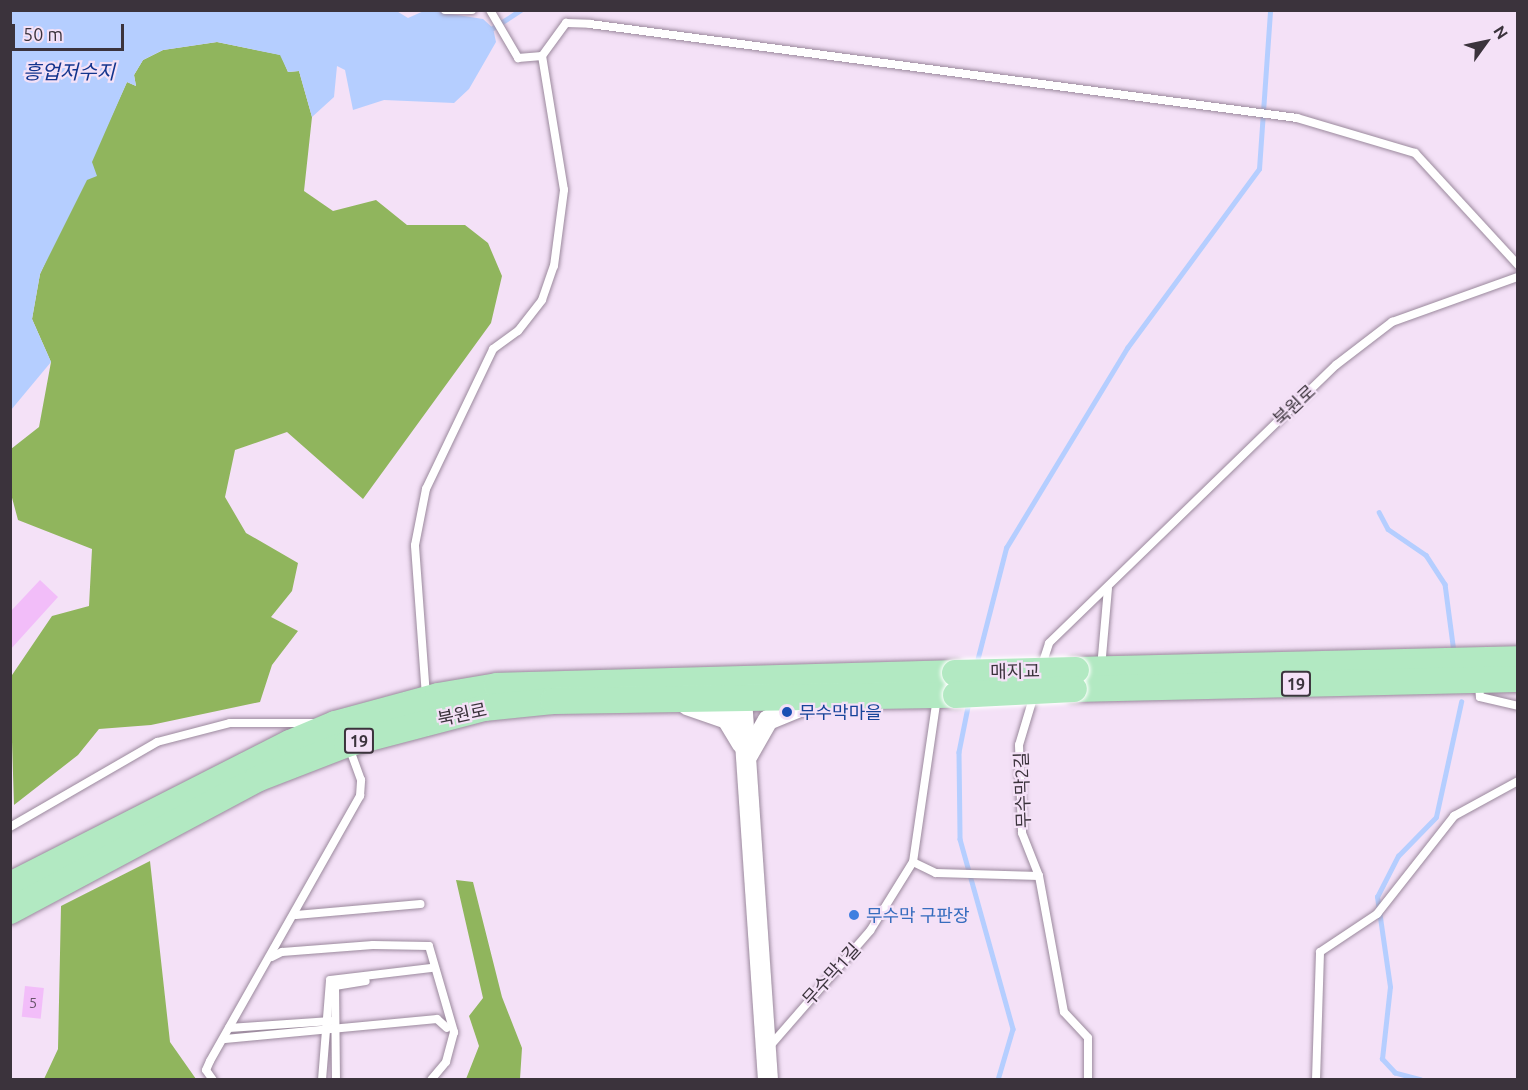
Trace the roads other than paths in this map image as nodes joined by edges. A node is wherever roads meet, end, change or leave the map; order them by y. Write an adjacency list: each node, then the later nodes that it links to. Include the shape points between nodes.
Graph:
1 (445, 10): 2 (lane)
2 (472, 10)
3 (490, 10): 4 (lane, via 518,58)
4 (542, 56): 5 (lane, via 566,23 590,24 1288,117 1415,153); 15 (lane, via 564,190 554,266 542,300 518,331 493,349 426,489 415,545)
5 (1518, 265)
6 (1518, 277): 7 (lane, 북원로, via 1383,329 1310,390)
7 (1108, 588): 9 (lane); 23 (lane, 무수막2길, via 1049,643 1019,745 1022,833)
8 (1518, 659): 9 (main road, 19)
9 (1101, 679): 11 (main road, 19); 13 (main road, 매지교 / 19, bridge)
10 (1518, 679): 11 (main road, 19)
11 (1479, 680): 17 (lane, via 1480,697)
12 (741, 686): 13 (main road, 북원로 / 19); 14 (main road, 북원로 / 19); 15 (main road, 북원로 / 19, via 497,686); 16 (main road, 북원로 / 19); 19 (street)
13 (949, 687): 14 (main road, 북원로 / 19); 22 (lane, 무수막1길)
14 (831, 695): 19 (street, via 768,720)
15 (426, 699): 18 (main road, 북원로 / 19)
16 (665, 700): 18 (main road, 북원로 / 19, via 484,708); 19 (street, via 727,719 737,729)
17 (1518, 706)
18 (341, 734): 21 (lane, via 230,723 191,731 118,760); 24 (main road, 북원로 / 19); 26 (main road, 북원로 / 19); 27 (lane, via 361,780 360,796)
19 (747, 758): 34 (street)
20 (1518, 781): 42 (lane, via 1454,816 1377,914 1320,952)
21 (10, 827)
22 (913, 862): 23 (lane, via 936,873); 34 (lane, 무수막1길, via 870,931)
23 (1039, 876): 41 (lane, 무수막2길, via 1064,1011 1088,1038)
24 (10, 885)
25 (421, 904): 27 (lane)
26 (10, 910)
27 (296, 915): 28 (lane)
28 (272, 958): 29 (lane, via 421,948 429,953); 32 (lane, via 282,952 425,944); 33 (lane)
29 (431, 971): 31 (lane, via 337,983); 32 (lane)
30 (442, 1018): 32 (lane)
31 (331, 1025): 32 (lane, via 437,1019); 33 (lane); 36 (lane); 37 (lane)
32 (450, 1030): 38 (lane, via 447,1051); 39 (lane, via 446,1062)
33 (230, 1031): 35 (lane, via 208,1069)
34 (768, 1048): 40 (street)
35 (214, 1080)
36 (322, 1080)
37 (336, 1080)
38 (425, 1080)
39 (431, 1080)
40 (768, 1080)
41 (1088, 1080)
42 (1316, 1080)

